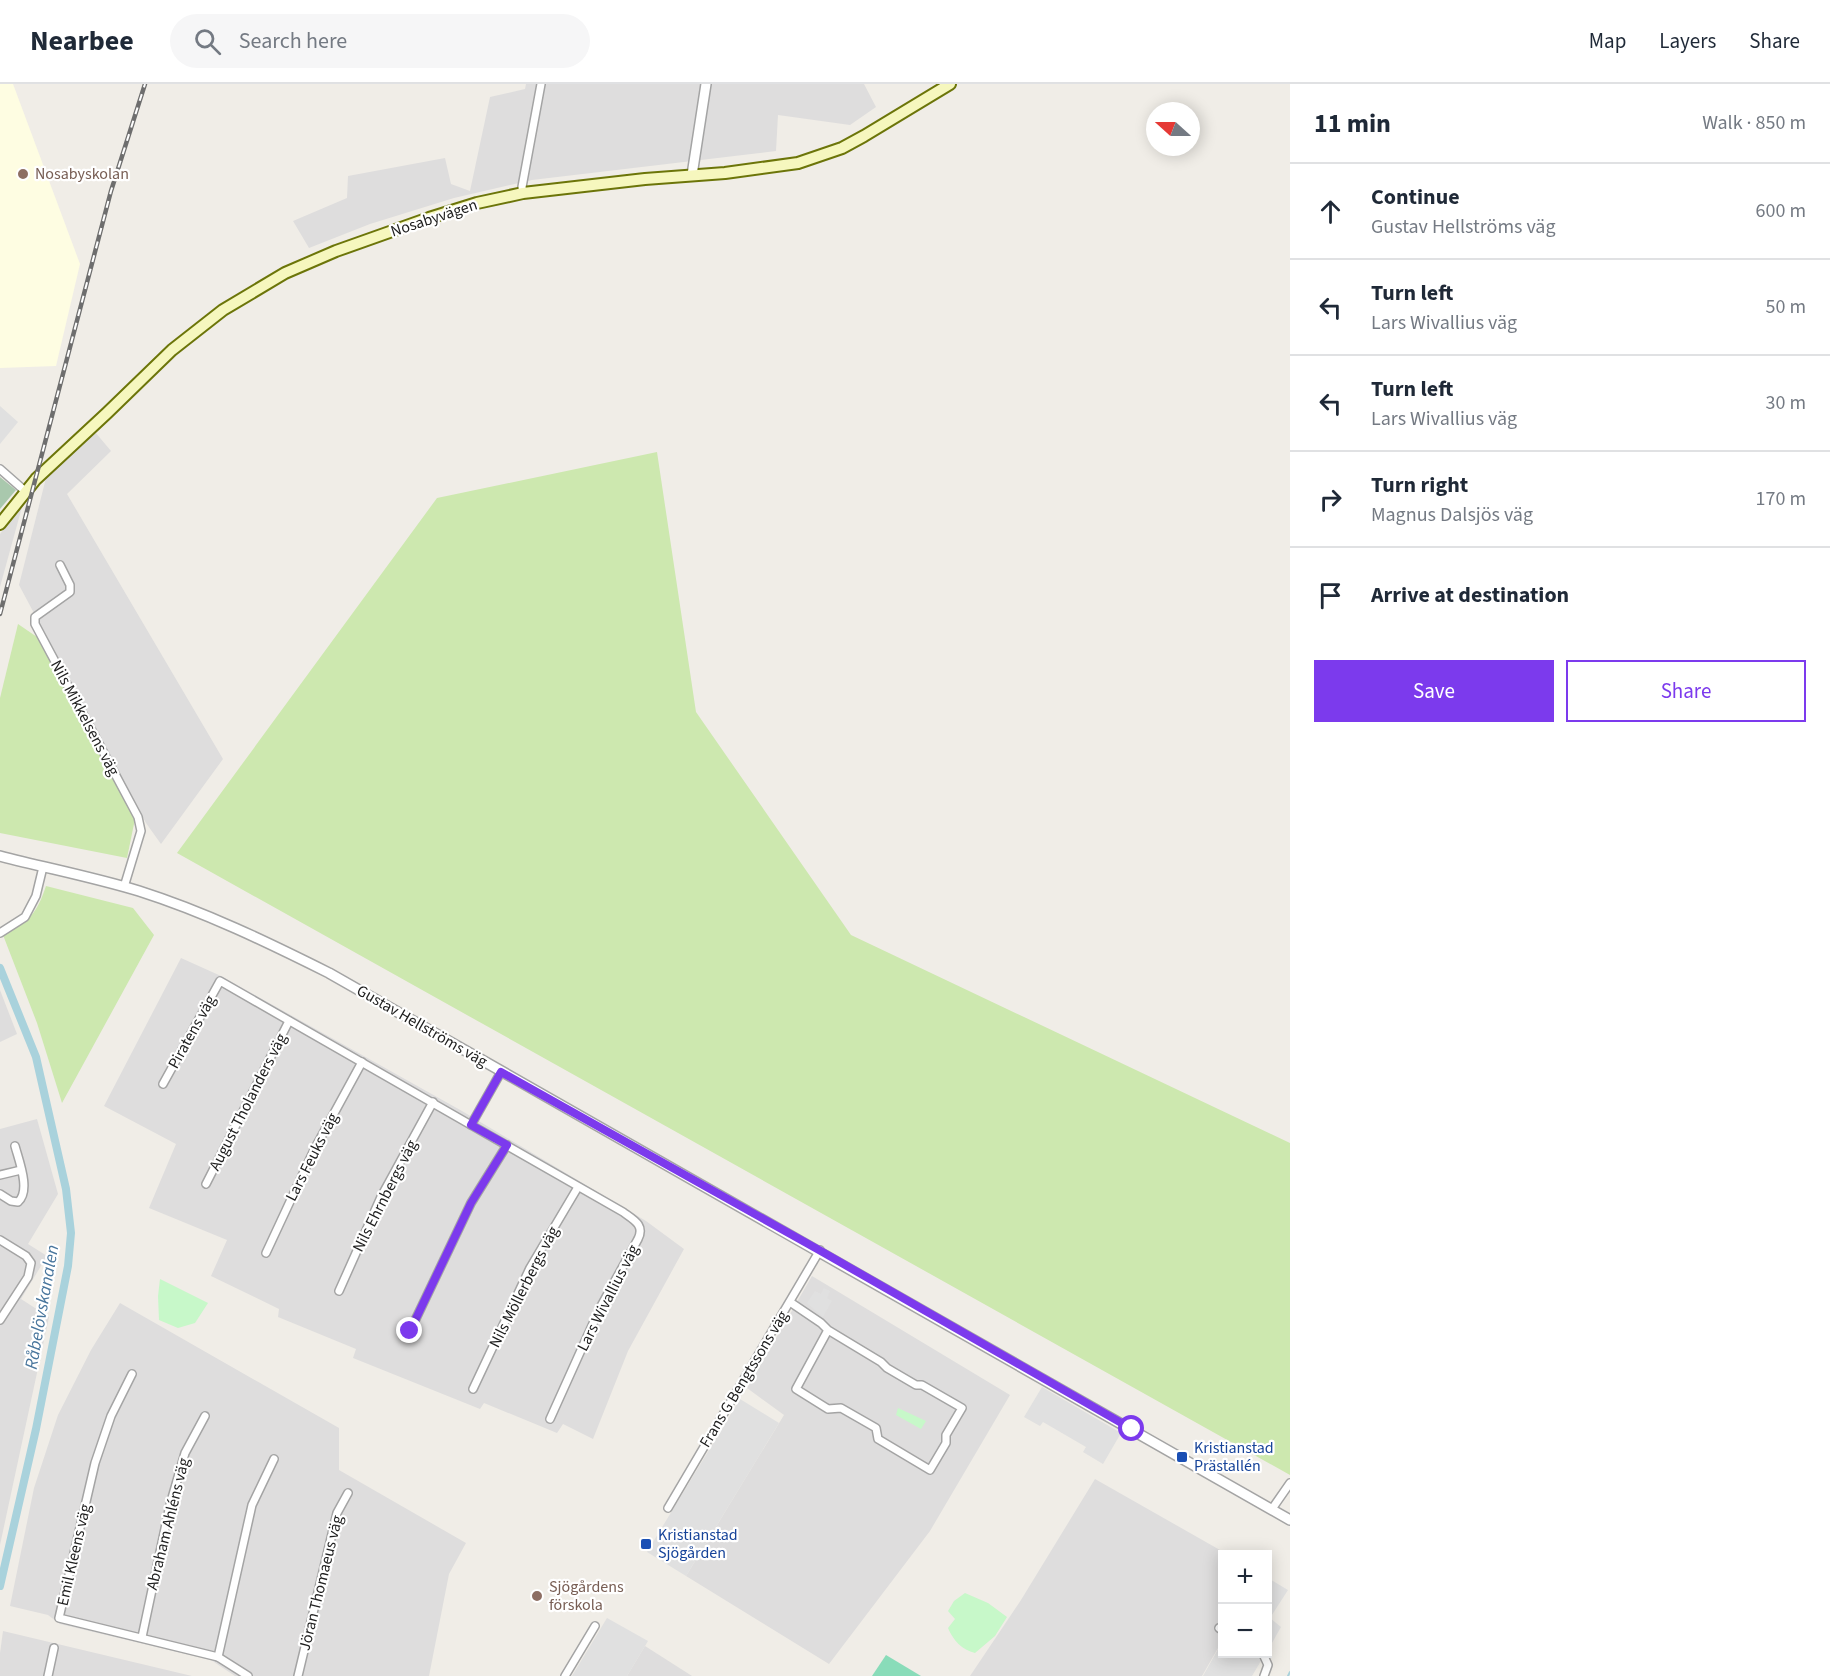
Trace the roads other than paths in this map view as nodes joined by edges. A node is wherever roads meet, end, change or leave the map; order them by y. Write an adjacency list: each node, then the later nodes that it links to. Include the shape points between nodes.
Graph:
1 (541, 84): 5 (street)
2 (706, 84): 4 (street)
3 (950, 84): 4 (main road, Nosabyvägen, via 864,136 817,158)
4 (692, 175): 5 (main road, Nosabyvägen)
5 (523, 193): 7 (main road, Nosabyvägen, via 477,203 336,251 261,286 172,350)
6 (0, 469): 7 (street)
7 (25, 491): 8 (main road, Nosabyvägen)
8 (0, 524)
9 (60, 565): 12 (street, Nils Mikkelsens väg, via 70,592 41,612 35,624 138,817 141,831)
10 (0, 856): 11 (street, Gustav Hellströms väg)
11 (43, 867): 12 (street, Gustav Hellströms väg); 13 (street, via 36,896 25,916)
12 (124, 887): 17 (street, Gustav Hellströms väg, via 267,942 329,973)
13 (0, 933)
14 (220, 981): 15 (street, Lars Wivallius väg); 18 (street, Piratens väg)
15 (289, 1021): 16 (street, Lars Wivallius väg); 25 (street, August Tholanders väg)
16 (362, 1062): 19 (street, Lars Wivallius väg); 30 (street, Lars Feuks väg, via 314,1150)
17 (501, 1072): 20 (street); 29 (street, Gustav Hellströms väg)
18 (163, 1084)
19 (433, 1102): 20 (street, Lars Wivallius väg); 31 (street, Nils Ehrnbergs väg, via 381,1197)
20 (471, 1125): 21 (street, Lars Wivallius väg)
21 (507, 1145): 26 (street, Lars Wivallius väg); 35 (street, via 471,1203)
22 (15, 1146): 23 (street)
23 (21, 1170): 24 (street); 27 (street, via 22,1198 11,1201)
24 (0, 1175)
25 (206, 1184)
26 (578, 1187): 37 (street, Nils Möllerbergs väg, via 530,1268); 39 (street, Lars Wivallius väg, via 634,1219 641,1233 600,1308)
27 (0, 1194)
28 (0, 1240): 33 (street, via 31,1263 28,1277)
29 (819, 1250): 32 (street, Frans G Bengtssons väg); 44 (street, Gustav Hellströms väg)
30 (266, 1253)
31 (339, 1291)
32 (790, 1302): 34 (street); 43 (street, Frans G Bengtssons väg)
33 (0, 1320)
34 (828, 1330): 34 (street, via 916,1385 962,1408 930,1470 878,1439 876,1428 841,1408 828,1409 796,1389)
35 (410, 1331)
36 (132, 1374): 47 (street, Emil Kleens väg, via 111,1416 95,1463 59,1618)
37 (473, 1389)
38 (205, 1416): 47 (street, Abraham Ahléns väg, via 185,1453 170,1505)
39 (550, 1419)
40 (274, 1459): 49 (street, via 252,1505)
41 (1290, 1483): 44 (street)
42 (348, 1492): 53 (street, Jöran Thomaeus väg, via 336,1513)
43 (668, 1508)
44 (1272, 1509): 45 (street, Gustav Hellströms väg)
45 (1290, 1520)
46 (595, 1626): 54 (street)
47 (142, 1637): 49 (street, Emil Kleens väg)
48 (54, 1648): 51 (street)
49 (218, 1657): 52 (street, Emil Kleens väg)
50 (1265, 1658): 55 (street, via 1268,1665)
51 (48, 1676)
52 (248, 1676)
53 (298, 1676)
54 (565, 1676)
55 (1264, 1676)

